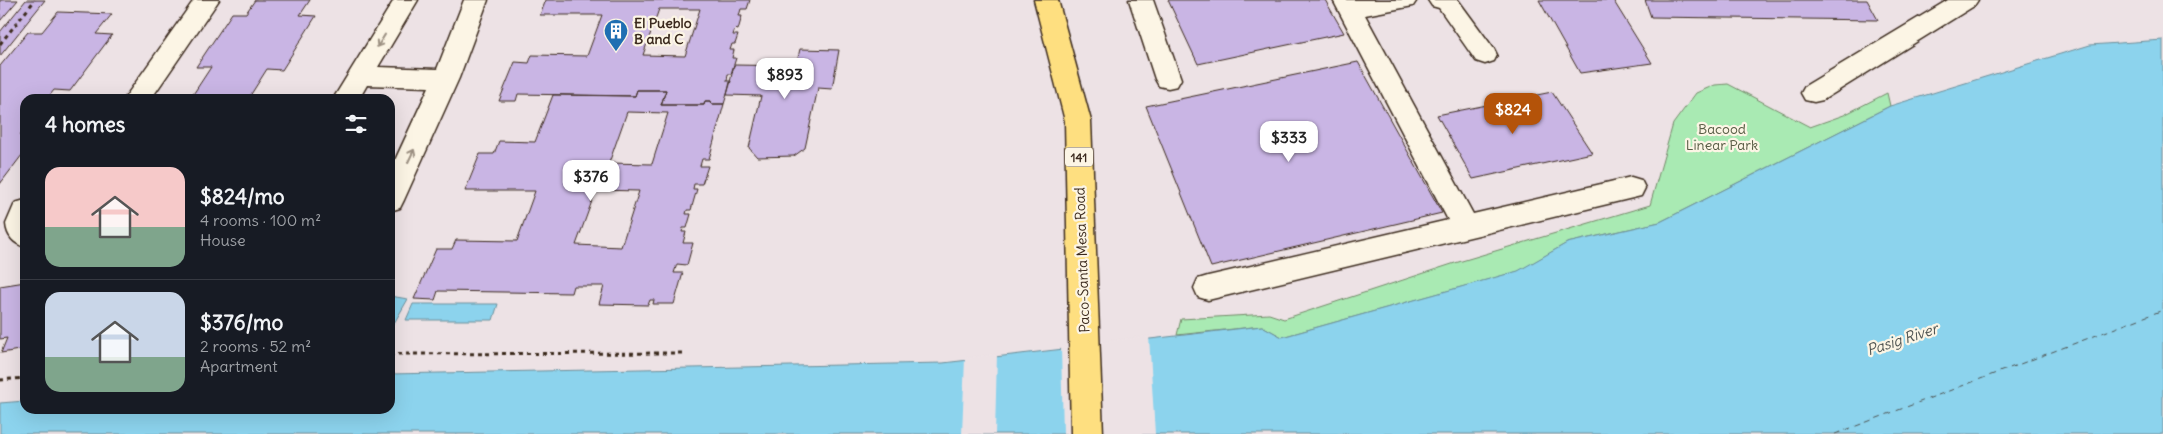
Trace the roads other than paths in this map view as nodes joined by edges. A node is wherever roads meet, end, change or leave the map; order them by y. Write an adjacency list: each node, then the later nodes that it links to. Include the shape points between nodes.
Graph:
1 (207, 0): 15 (street)
2 (406, 0): 11 (street, one-way to 11)
3 (476, 0): 12 (street)
4 (1046, 0): 21 (main road, Paco-Santa Mesa Road / 141, via 1078,121)
5 (1141, 0): 13 (street)
6 (1405, 0): 9 (street)
7 (1440, 0): 10 (street, via 1447,2)
8 (1966, 0): 14 (street)
9 (1347, 5): 19 (street)
10 (1485, 55)
11 (359, 76): 12 (street); 16 (street)
12 (446, 78): 18 (street, one-way to 12)
13 (1168, 79)
14 (1814, 93)
15 (140, 94)
16 (349, 94)
17 (1631, 188): 19 (street)
18 (395, 189)
19 (1466, 226): 20 (street)
20 (1208, 288)
21 (1087, 434)

